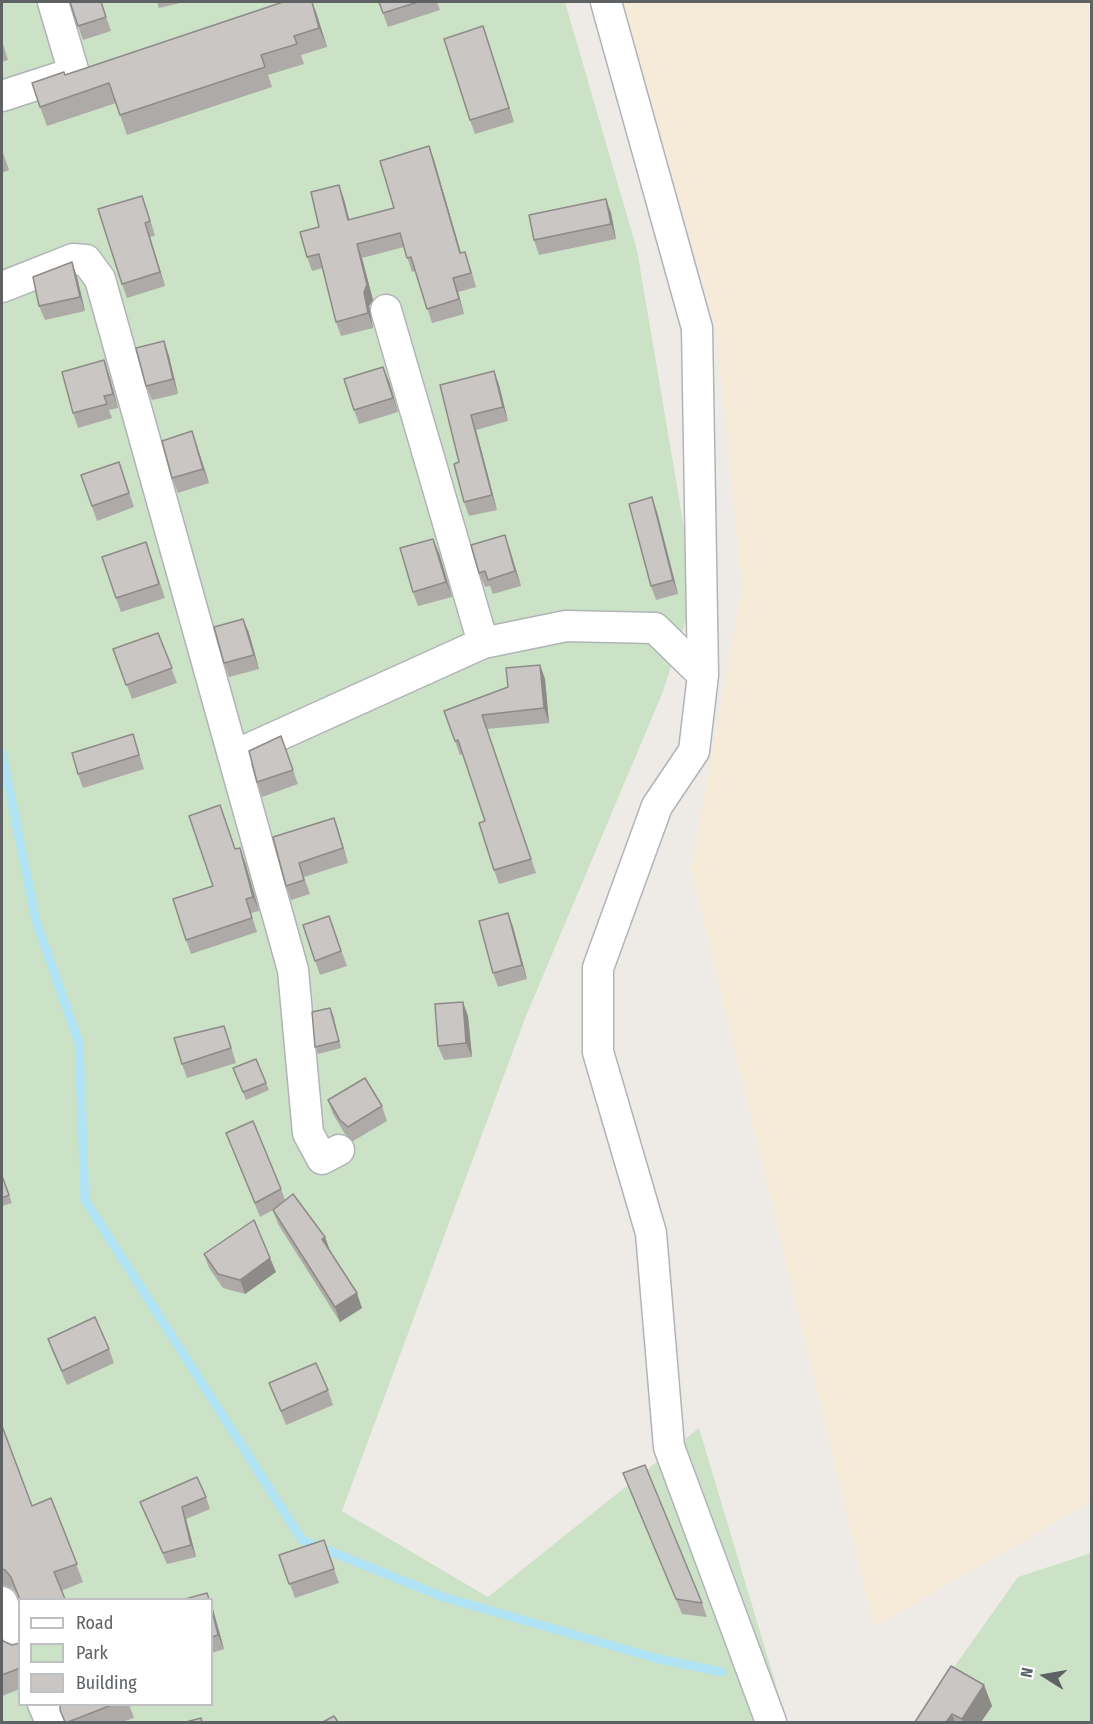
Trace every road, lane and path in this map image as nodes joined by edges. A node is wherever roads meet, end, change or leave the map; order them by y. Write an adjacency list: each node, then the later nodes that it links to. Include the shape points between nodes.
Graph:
1 (53, 2): 3 (street, via 85,69)
2 (606, 2): 7 (street, via 697,328)
3 (2, 96)
4 (2, 287): 8 (street, via 73,259 86,260 100,279)
5 (386, 310): 6 (street)
6 (483, 643): 7 (street, via 566,626 655,628); 8 (street)
7 (703, 675): 14 (street, via 694,751 657,806 597,968 598,1052 651,1233 669,1447)
8 (233, 756): 9 (street, via 293,970 308,1133 322,1159)
9 (339, 1150)
10 (2, 1602): 11 (street)
11 (18, 1641)
12 (44, 1706): 13 (street)
13 (51, 1722)
14 (771, 1722)

